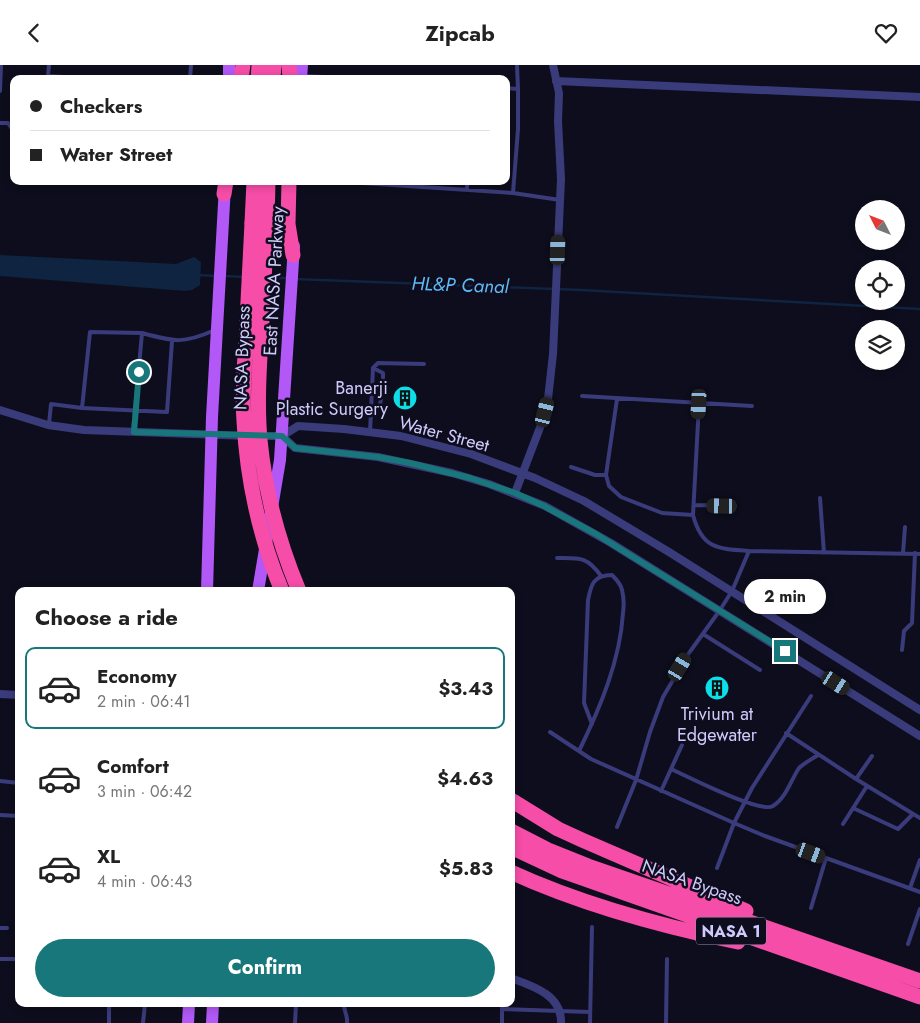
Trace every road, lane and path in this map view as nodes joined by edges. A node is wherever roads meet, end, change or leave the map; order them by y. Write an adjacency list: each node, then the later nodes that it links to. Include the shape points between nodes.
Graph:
1 (1, 65): 9 (lane)
2 (290, 65): 5 (highway)
3 (517, 65): 8 (lane)
4 (553, 65): 6 (street)
5 (299, 75)
6 (556, 81): 10 (street); 20 (street, via 559,93)
7 (510, 88): 8 (lane)
8 (518, 89): 19 (lane)
9 (0, 91)
10 (920, 97)
11 (254, 185): 21 (highway, NASA Bypass)
12 (267, 185): 21 (highway, NASA Bypass)
13 (289, 185): 22 (highway, via 288,224)
14 (296, 185): 22 (main road, East NASA Parkway)
15 (397, 185): 18 (lane)
16 (467, 185): 18 (lane)
17 (225, 186): 23 (main road)
18 (467, 189): 19 (lane)
19 (513, 193): 20 (lane)
20 (560, 200): 44 (street, via 556,314 548,399)
21 (259, 223): 60 (highway, NASA Bypass, bridge, via 243,390 244,426 250,479); 61 (highway, NASA Bypass, bridge, via 260,440 273,513)
22 (293, 255): 42 (main road, East NASA Parkway)
23 (217, 329): 25 (lane, via 196,338); 41 (main road)
24 (142, 333): 25 (lane); 34 (lane, via 90,332); 36 (lane)
25 (172, 341): 36 (lane, via 167,411)
26 (424, 364): 27 (lane, via 378,363)
27 (373, 368): 28 (lane, via 383,373); 37 (lane)
28 (383, 383)
29 (382, 392): 37 (lane, via 380,405)
30 (582, 396): 31 (lane)
31 (617, 399): 32 (lane); 45 (lane)
32 (699, 404): 33 (lane); 48 (lane)
33 (752, 406)
34 (82, 408): 36 (lane); 38 (lane, via 51,404)
35 (0, 409): 38 (street)
36 (136, 411): 39 (lane)
37 (371, 411): 40 (lane)
38 (48, 425): 39 (street)
39 (134, 432): 41 (street)
40 (370, 432): 42 (street, Water Street, via 298,426); 44 (street, Water Street, via 439,445)
41 (212, 435): 42 (street); 58 (main road)
42 (282, 436): 46 (street, Water Street, via 295,448 410,463); 59 (main road, East NASA Parkway)
43 (571, 467): 45 (lane)
44 (523, 473): 46 (street); 62 (street, Water Street, via 584,501)
45 (606, 475): 50 (lane, via 609,486 621,497 662,513)
46 (515, 493): 63 (street, Water Street, via 596,534)
47 (820, 498): 53 (lane)
48 (694, 505): 49 (lane); 50 (lane)
49 (735, 506)
50 (693, 515): 52 (lane, via 697,529 707,542 721,549)
51 (905, 527): 54 (lane)
52 (749, 551): 53 (lane); 62 (lane)
53 (824, 553): 54 (lane)
54 (904, 553): 55 (lane)
55 (918, 553): 64 (lane)
56 (557, 558): 57 (lane, via 586,560)
57 (601, 576): 73 (lane, via 591,586 588,600 584,703); 73 (lane, via 612,575 623,591 622,635)
58 (207, 587)
59 (259, 587)
60 (281, 587)
61 (297, 587)
62 (732, 591): 63 (lane); 72 (street, Water Street)
63 (720, 611): 66 (lane); 76 (street, Water Street)
64 (912, 623): 65 (lane); 67 (lane, via 904,631)
65 (920, 624)
66 (703, 634): 68 (lane); 83 (lane, via 688,653 664,697)
67 (902, 650)
68 (760, 670)
69 (0, 694): 70 (street)
70 (15, 695)
71 (811, 696): 75 (lane)
72 (920, 710)
73 (592, 724): 78 (lane)
74 (550, 732): 78 (lane)
75 (786, 733): 79 (lane); 89 (lane)
76 (920, 737)
77 (682, 745): 81 (lane)
78 (579, 751): 83 (lane)
79 (818, 755): 82 (lane); 89 (lane, via 800,767 792,783 773,806 765,809)
80 (872, 756): 82 (lane)
81 (671, 769): 87 (lane); 89 (lane)
82 (856, 779): 86 (lane)
83 (636, 780): 87 (lane); 97 (lane)
84 (0, 781): 85 (lane)
85 (15, 783)
86 (867, 786): 90 (lane); 91 (lane)
87 (661, 791): 95 (lane)
88 (515, 802): 112 (highway, via 566,833 745,910)
89 (744, 802): 95 (lane)
90 (853, 808): 91 (lane, via 898,829); 96 (lane)
91 (913, 814): 94 (lane)
92 (0, 815): 93 (lane)
93 (15, 816)
94 (920, 818)
95 (734, 823): 101 (lane); 103 (lane)
96 (843, 823)
97 (616, 827)
98 (515, 834): 100 (highway, NASA Bypass / NASA 1)
99 (515, 848): 100 (highway, NASA Bypass / NASA 1)
100 (545, 856): 112 (highway, NASA Bypass / NASA 1, via 588,866); 114 (highway, NASA Bypass / NASA 1, via 578,877)
101 (826, 858): 105 (lane); 107 (lane)
102 (920, 860): 105 (lane)
103 (717, 869)
104 (515, 874): 114 (highway, via 564,895 690,932)
105 (910, 888): 106 (lane)
106 (920, 892)
107 (811, 908)
108 (920, 909): 113 (lane)
109 (592, 927): 129 (lane)
110 (0, 928): 111 (lane)
111 (8, 928)
112 (803, 940): 119 (highway, NASA Bypass / NASA 1)
113 (908, 945)
114 (798, 955): 120 (highway, NASA Bypass / NASA 1)
115 (0, 959): 116 (lane)
116 (15, 959)
117 (667, 959): 139 (lane)
118 (515, 980): 128 (street, via 544,992)
119 (920, 981)
120 (920, 997)
121 (110, 1007): 130 (lane)
122 (145, 1007): 131 (lane)
123 (189, 1007): 132 (main road)
124 (213, 1007): 133 (main road)
125 (296, 1007): 134 (lane)
126 (344, 1007): 135 (lane)
127 (502, 1009): 128 (lane); 136 (lane)
128 (559, 1011): 129 (lane); 137 (street)
129 (590, 1011): 138 (lane)
130 (109, 1023)
131 (143, 1023)
132 (188, 1023)
133 (212, 1023)
134 (295, 1023)
135 (347, 1023)
136 (502, 1023)
137 (561, 1023)
138 (590, 1023)
139 (666, 1023)

